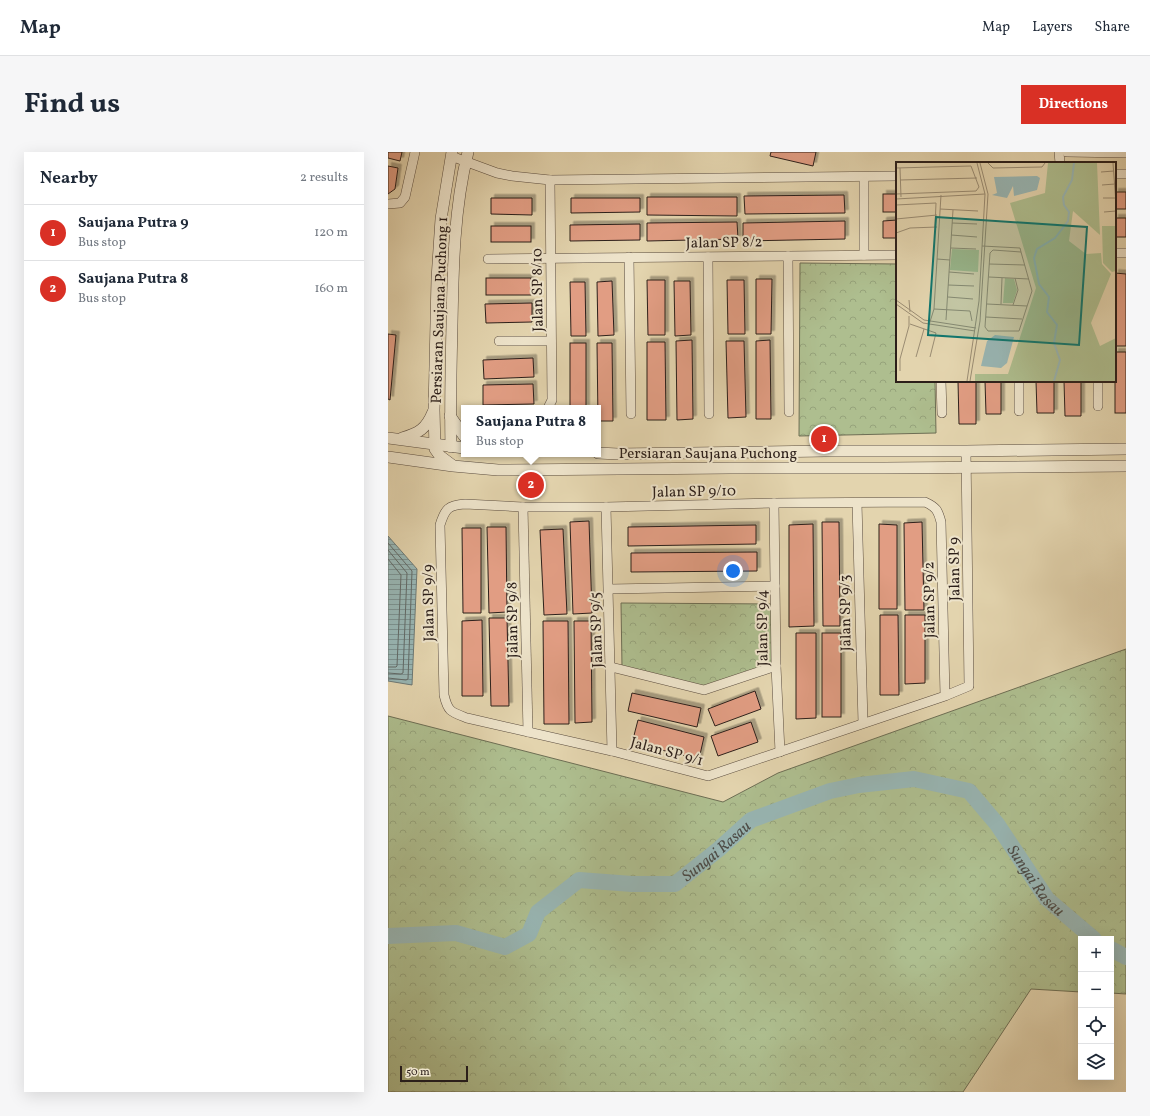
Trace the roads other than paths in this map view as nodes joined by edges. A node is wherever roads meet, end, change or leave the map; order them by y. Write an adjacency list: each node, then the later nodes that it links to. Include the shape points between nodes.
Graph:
1 (415, 152): 11 (street, via 404,197 400,203)
2 (1059, 152): 7 (street)
3 (1067, 152): 4 (street)
4 (1126, 153)
5 (451, 154): 6 (street); 26 (street, Persiaran Saujana Puchong 1, via 440,219)
6 (467, 157): 10 (street, via 497,174); 32 (street, Persiaran Saujana Puchong 1, via 456,221)
7 (1060, 162)
8 (896, 176): 9 (street)
9 (864, 177): 10 (street); 12 (street)
10 (550, 180): 17 (street, Jalan SP 8/10)
11 (388, 204)
12 (864, 255): 13 (street, Jalan SP 8/2); 14 (street, Jalan SP 8/2)
13 (896, 255)
14 (788, 256): 16 (street, Jalan SP 8/2); 28 (street)
15 (629, 257): 16 (street, Jalan SP 8/2); 17 (street, Jalan SP 8/2); 30 (street)
16 (708, 257): 31 (street)
17 (550, 258): 18 (street, Jalan SP 8/2); 20 (street, Jalan SP 8/10)
18 (488, 259)
19 (499, 341): 20 (street)
20 (551, 341): 24 (street, Jalan SP 8/10)
21 (941, 382): 29 (street)
22 (1019, 382): 27 (street)
23 (1098, 382): 25 (street)
24 (550, 404)
25 (1098, 406)
26 (434, 410): 35 (street, via 428,423 415,434); 36 (street, Persiaran Saujana Puchong 1)
27 (1019, 411)
28 (790, 412)
29 (942, 413)
30 (631, 414)
31 (709, 414)
32 (450, 416): 33 (street); 37 (street, Persiaran Saujana Puchong 1)
33 (461, 432)
34 (388, 438): 35 (street)
35 (400, 439): 36 (street)
36 (435, 445): 37 (street); 42 (street)
37 (451, 447): 38 (street); 42 (street)
38 (461, 448)
39 (1126, 449): 40 (street, Persiaran Saujana Puchong)
40 (966, 451): 41 (street, Persiaran Saujana Puchong); 47 (street, Jalan SP 9)
41 (601, 453)
42 (440, 456): 44 (street); 45 (street)
43 (388, 457): 44 (street, Persiaran Saujana Puchong)
44 (418, 461): 45 (street, Persiaran Saujana Puchong)
45 (453, 466): 47 (street, Persiaran Saujana Puchong, via 498,470)
46 (1126, 466): 47 (street, Persiaran Saujana Puchong)
47 (966, 467): 58 (street, Jalan SP 9)
48 (774, 503): 49 (street, Jalan SP 9/10); 53 (street, Jalan SP 9/10); 54 (street, Jalan SP 9/4)
49 (857, 503): 51 (street, Jalan SP 9/10, via 925,502); 61 (street, Jalan SP 9/3)
50 (455, 504): 52 (street, Jalan SP 9/10); 60 (street, Jalan SP 9/9, via 447,509 440,525)
51 (933, 506): 59 (street, Jalan SP 9/2, via 939,512 941,522)
52 (524, 507): 53 (street, Jalan SP 9/10); 62 (street, Jalan SP 9/8)
53 (606, 507): 55 (street, Jalan SP 9/5)
54 (775, 586): 55 (street); 56 (street, Jalan SP 9/4)
55 (609, 590): 57 (street, Jalan SP 9/5)
56 (776, 666): 57 (street, via 704,690); 64 (street, Jalan SP 9/4)
57 (611, 667): 63 (street, Jalan SP 9/5)
58 (969, 686): 59 (street, Jalan SP 9/1)
59 (945, 696): 61 (street, Jalan SP 9/1)
60 (446, 706): 62 (street, Jalan SP 9/1, via 453,713 467,718)
61 (862, 723): 64 (street, Jalan SP 9/1)
62 (528, 732): 63 (street, Jalan SP 9/1)
63 (612, 752): 64 (street, Jalan SP 9/1, via 708,776)
64 (780, 752)

